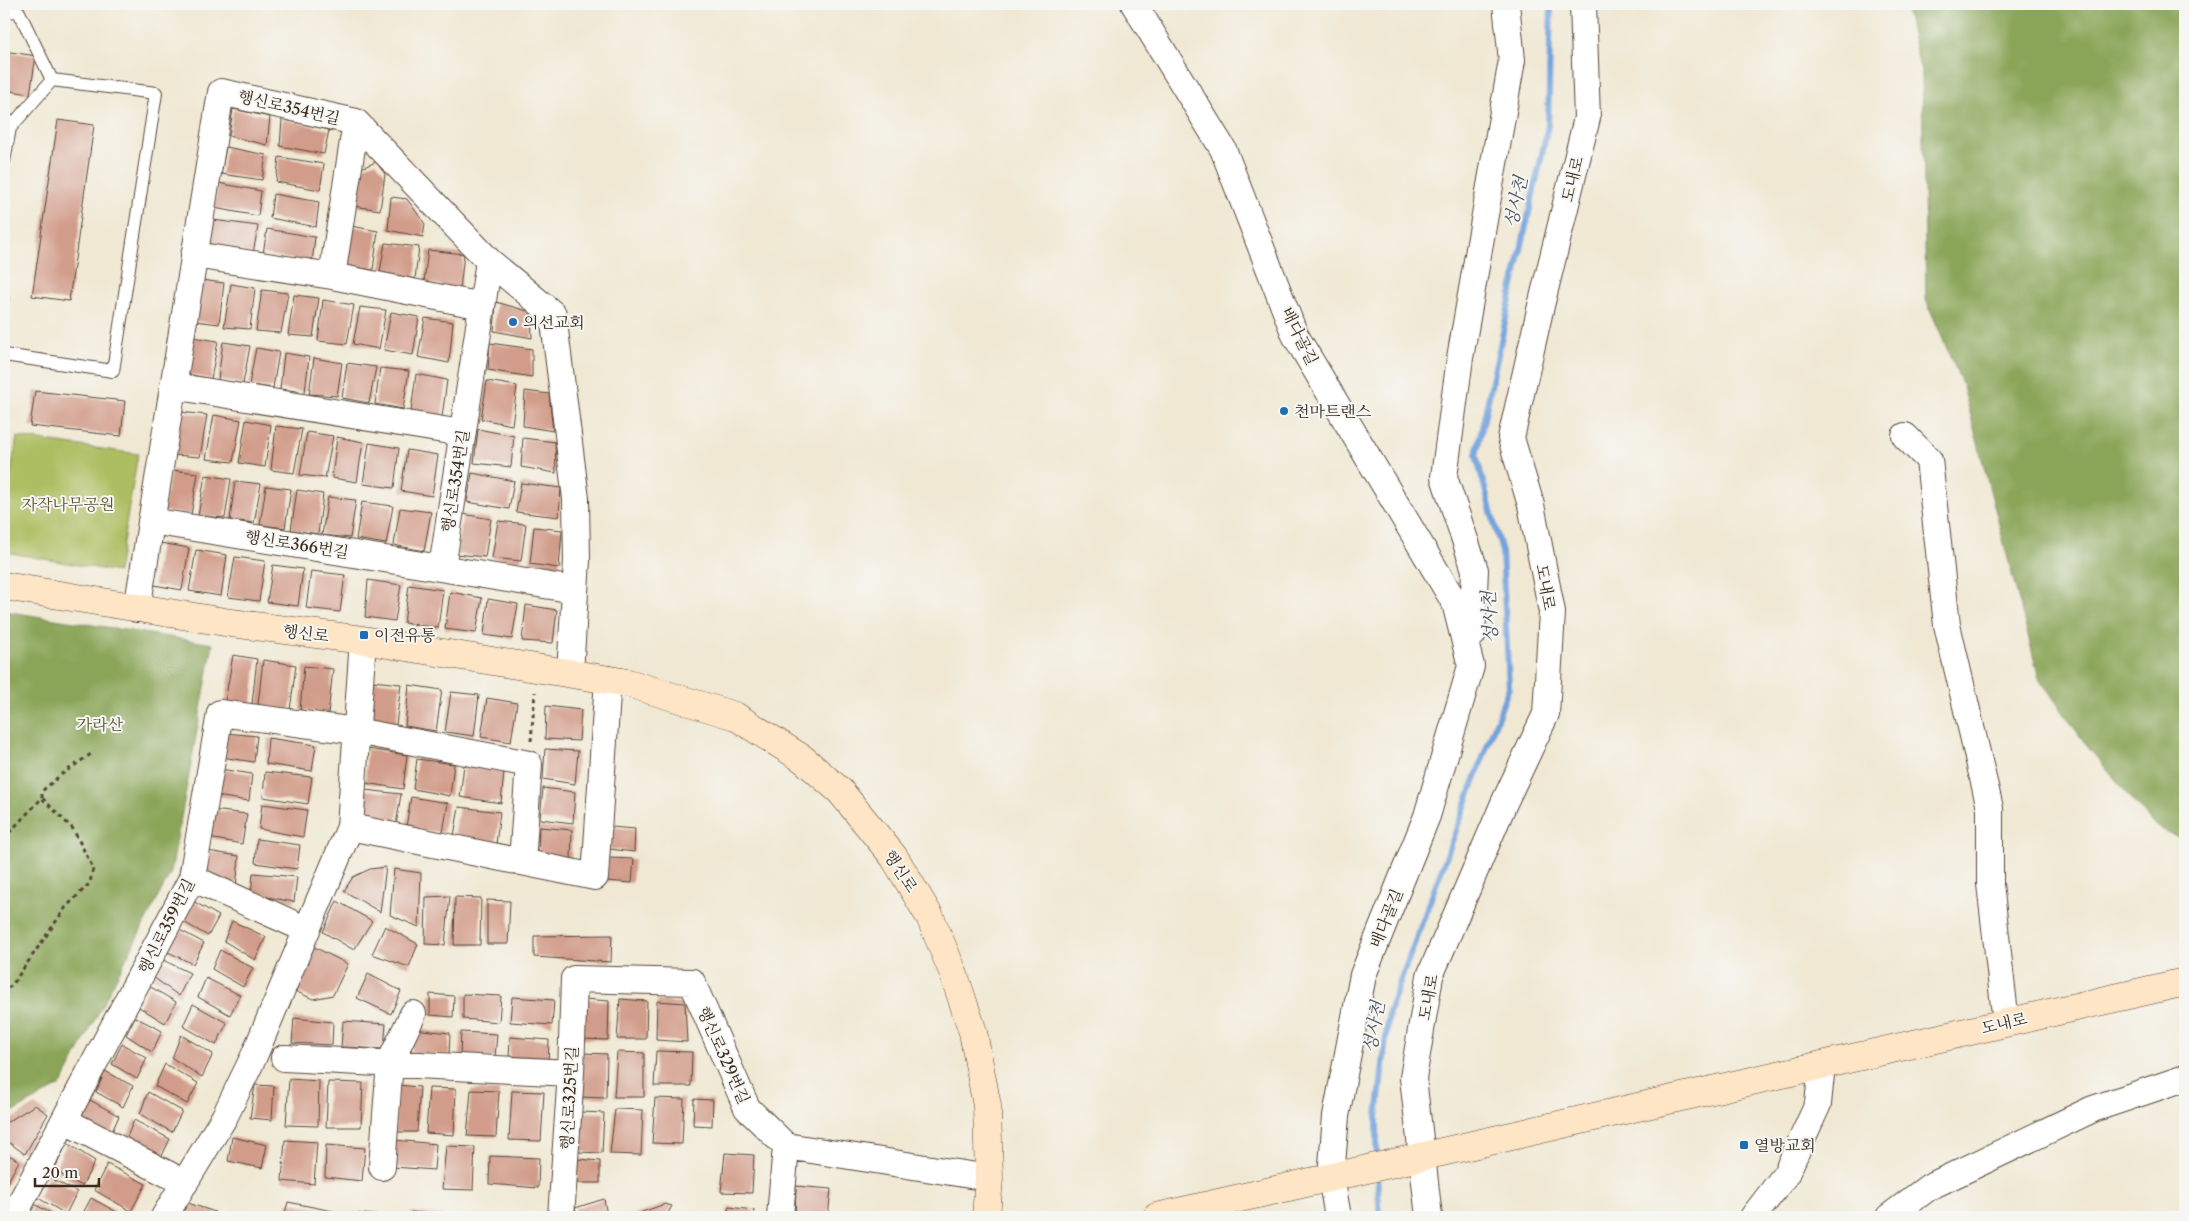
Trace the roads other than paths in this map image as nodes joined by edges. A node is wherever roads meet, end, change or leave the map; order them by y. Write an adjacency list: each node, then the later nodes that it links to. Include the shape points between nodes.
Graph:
1 (1134, 4): 23 (street, 배다골길, via 1224,149 1295,335 1455,603)
2 (1506, 4): 23 (street, 배다골길, via 1512,60 1460,358 1444,477 1475,570)
3 (1583, 4): 42 (street, 도내로, via 1587,118 1511,438 1531,505 1552,612 1546,714 1430,976 1413,1078)
4 (4, 10): 5 (lane, via 19,12)
5 (52, 80): 7 (lane); 13 (lane, via 156,93 113,371)
6 (356, 122): 9 (street, 행신로354번길, via 222,92); 10 (street, 행신로354번길); 11 (street, 행신로354번길)
7 (7, 127): 8 (lane)
8 (4, 161)
9 (194, 255): 11 (street); 14 (street)
10 (489, 261): 12 (street, 행신로354번길); 20 (street, 행신로354번길, via 553,314 576,499)
11 (332, 276): 12 (street)
12 (482, 306): 15 (street, 행신로354번길)
13 (4, 355)
14 (173, 386): 15 (street); 17 (street)
15 (462, 433): 18 (street, 행신로354번길)
16 (1906, 436): 34 (street, via 1929,460 1947,625 1990,808 1990,884)
17 (152, 521): 18 (street, 행신로366번길); 21 (street)
18 (442, 568): 20 (street)
19 (4, 586): 21 (main road, 행신로)
20 (575, 590): 24 (street, 행신로354번길)
21 (137, 608): 22 (main road, 행신로, via 231,624)
22 (363, 640): 24 (main road, 행신로); 26 (street)
23 (1471, 666): 44 (street, 배다골길, via 1427,816 1363,975 1336,1116)
24 (570, 673): 25 (main road, 행신로)
25 (608, 679): 28 (street, via 594,877); 45 (main road, 행신로, via 734,716 803,759 840,791 894,856 930,917 973,1032 986,1106)
26 (356, 732): 27 (street); 28 (street, 행신로359번길, via 529,764); 29 (street, 행신로359번길, via 220,713)
27 (350, 827): 28 (street); 30 (street)
28 (522, 862)
29 (192, 878): 30 (street); 40 (street, 행신로359번길)
30 (307, 930): 46 (street, via 254,1056 225,1116)
31 (574, 979): 38 (street, 행신로325번길); 41 (street, 행신로329번길, via 692,982 747,1108)
32 (2185, 982): 34 (main road, 도내로)
33 (413, 1014): 36 (street)
34 (2006, 1023): 37 (main road, 도내로)
35 (284, 1058): 36 (street)
36 (390, 1062): 38 (street); 43 (street)
37 (1822, 1065): 42 (main road, 도내로); 55 (street, via 1818,1104 1786,1174)
38 (571, 1072): 49 (street, 행신로325번길)
39 (2185, 1078): 56 (street, via 2093,1109 1929,1187)
40 (65, 1121): 46 (street); 47 (street, 행신로359번길)
41 (786, 1146): 45 (street); 50 (street)
42 (1414, 1158): 44 (main road); 54 (street)
43 (382, 1167)
44 (1339, 1176): 52 (main road); 53 (street, 배다골길)
45 (988, 1178): 51 (main road, 행신로)
46 (185, 1183): 48 (street)
47 (12, 1217)
48 (164, 1217)
49 (561, 1217)
50 (780, 1217)
51 (986, 1217)
52 (1157, 1217)
53 (1338, 1217)
54 (1429, 1217)
55 (1753, 1217)
56 (1889, 1217)

